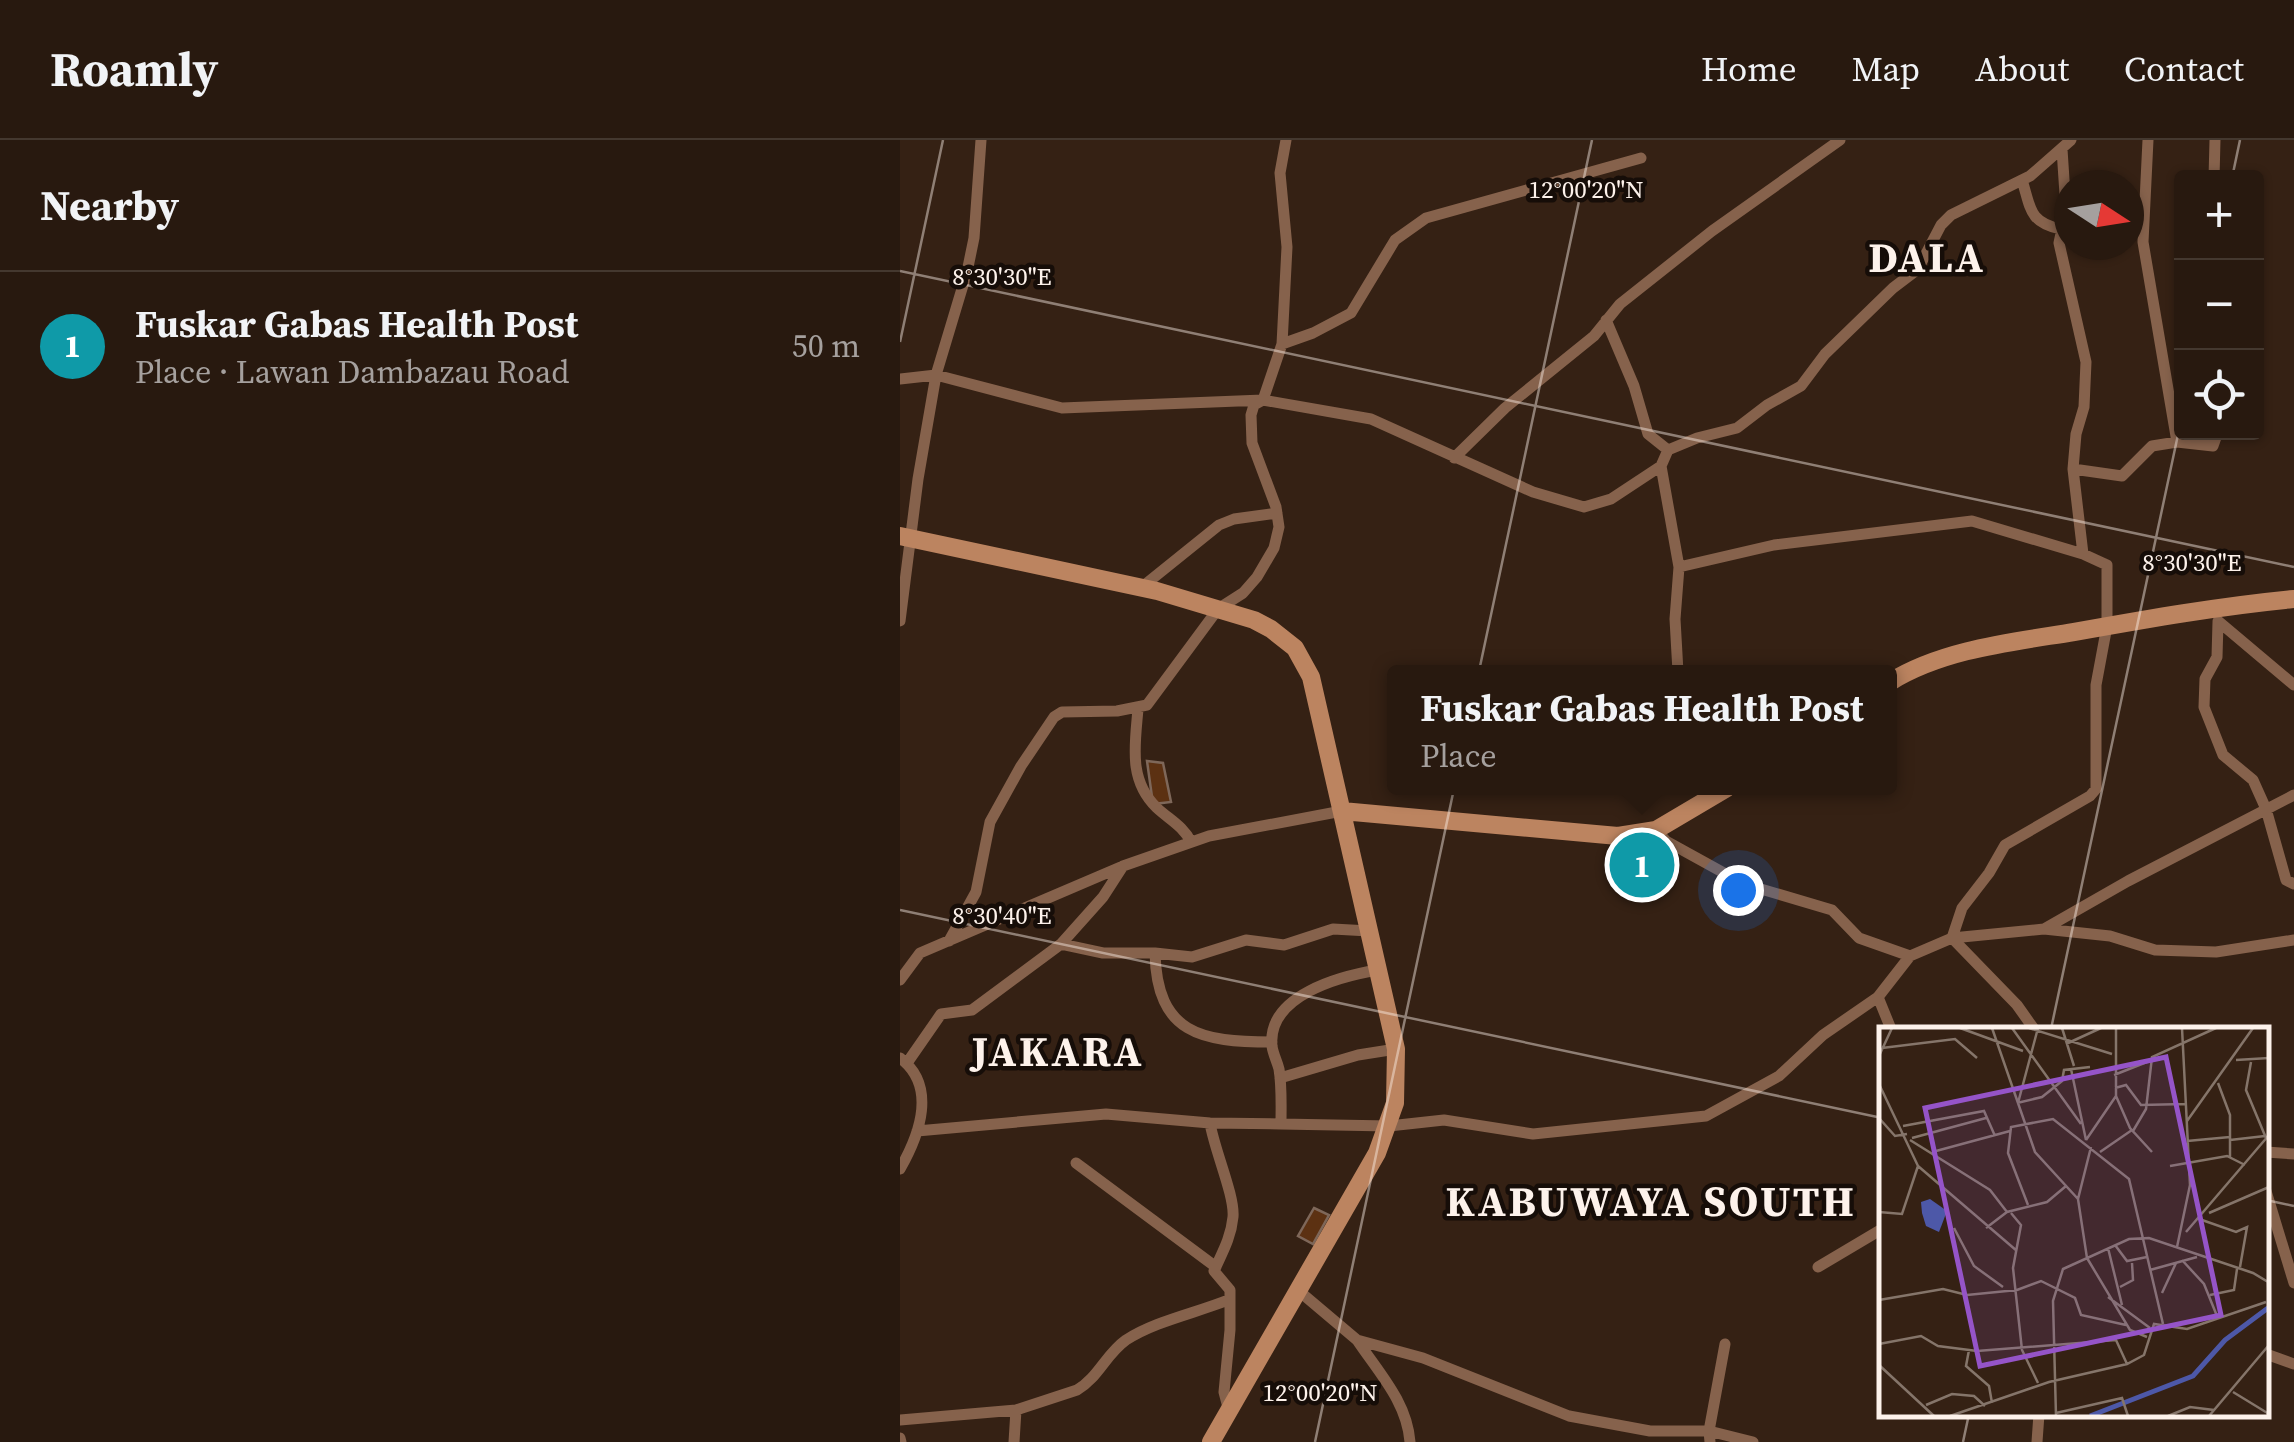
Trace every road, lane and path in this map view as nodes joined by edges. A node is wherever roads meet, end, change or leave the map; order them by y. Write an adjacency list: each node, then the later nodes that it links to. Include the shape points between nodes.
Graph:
1 (982, 140): 15 (street, via 974,238)
2 (1286, 140): 14 (street, via 1280,173 1287,247)
3 (1840, 140): 13 (street, via 1712,231)
4 (2148, 140): 19 (street, via 2144,242)
5 (2215, 140): 9 (street)
6 (2066, 144): 8 (street); 10 (street)
7 (1640, 158): 14 (street, via 1426,218 1395,240 1351,314)
8 (2066, 170)
9 (2214, 170)
10 (2022, 180): 11 (street, via 2032,214); 20 (street, via 1951,215 1918,269 1825,354 1801,386 1737,428)
11 (2054, 228)
12 (2062, 260): 23 (street, via 2086,362)
13 (1606, 320): 20 (street, via 1648,434); 21 (street)
14 (1282, 344): 17 (street)
15 (936, 375): 16 (street); 17 (street, via 1062,408); 25 (street)
16 (900, 380)
17 (1263, 400): 21 (street, via 1371,419); 24 (street, via 1251,414 1252,444)
18 (2215, 440): 19 (street, via 2213,446)
19 (2177, 442): 23 (street, via 2152,446 2122,476)
20 (1668, 450): 22 (street)
21 (1454, 458): 22 (street, via 1584,507 1626,491)
22 (1660, 466): 27 (street)
23 (2073, 470): 26 (street)
24 (1276, 513): 28 (street, via 1218,526); 30 (street, via 1279,526 1268,562 1244,593)
25 (905, 537): 28 (main road); 32 (street)
26 (2083, 554): 27 (street, via 1972,521 1774,546); 33 (street, via 2109,569)
27 (1679, 567): 34 (street)
28 (1142, 587): 30 (main road)
29 (2294, 600): 31 (main road)
30 (1218, 609): 37 (street, via 1147,705); 41 (main road, via 1271,629 1303,658)
31 (2216, 615): 33 (main road); 36 (street); 40 (street, via 2216,657 2205,679 2204,707 2224,755 2253,780)
32 (900, 621)
33 (2107, 626): 35 (main road, via 1947,657); 48 (street, via 2096,686 2096,788 2004,845 1962,908)
34 (1678, 665)
35 (1897, 677)
36 (2294, 685)
37 (1138, 708): 43 (street, via 1136,774 1146,796); 50 (street, via 1054,717 990,822 976,892)
38 (1716, 795): 42 (main road)
39 (2294, 795): 40 (street)
40 (2266, 809): 45 (street, via 2286,880); 46 (street)
41 (1342, 811): 42 (main road, via 1618,836); 43 (street); 47 (main road)
42 (1656, 830): 53 (street, via 1744,884 1832,910 1859,938)
43 (1191, 842): 44 (street)
44 (1123, 866): 50 (street); 51 (street)
45 (2294, 884)
46 (2044, 929): 48 (street); 49 (street, via 2110,936 2155,950 2216,952)
47 (1369, 930): 52 (street, via 1333,929 1284,945 1246,940 1192,958); 54 (main road)
48 (1952, 938): 53 (street); 58 (street)
49 (2294, 940)
50 (949, 941): 55 (street, via 920,953)
51 (1061, 944): 52 (street, via 1103,954); 61 (street, via 972,1010 941,1014)
52 (1156, 953): 59 (street, via 1158,990 1178,1024 1211,1039)
53 (1910, 956): 56 (street)
54 (1378, 970): 59 (street, via 1342,976 1298,998); 60 (main road)
55 (900, 980)
56 (1878, 997): 57 (street); 65 (street, via 1778,1076 1706,1116 1532,1134 1444,1120)
57 (1890, 1027)
58 (2032, 1027)
59 (1272, 1042): 62 (street)
60 (1396, 1049): 62 (street); 65 (main road)
61 (903, 1060): 66 (street, via 923,1086)
62 (1280, 1078): 64 (street)
63 (1210, 1123): 64 (street); 66 (street, via 1106,1114); 73 (street, via 1233,1208 1226,1251)
64 (1281, 1124): 65 (street)
65 (1389, 1126): 76 (main road)
66 (916, 1130): 70 (street)
67 (2269, 1152): 68 (street)
68 (2294, 1154)
69 (1076, 1162): 73 (street)
70 (900, 1169)
71 (2269, 1201): 75 (street)
72 (1879, 1231): 74 (street)
73 (1216, 1267): 77 (street, via 1214,1274 1229,1286)
74 (1818, 1267)
75 (2294, 1284)
76 (1299, 1291): 78 (street); 83 (main road)
77 (1228, 1300): 82 (street, via 1130,1338 1086,1385); 83 (street)
78 (1357, 1340): 86 (street, via 1423,1358 1570,1416); 89 (street, via 1402,1404)
79 (1725, 1344): 86 (street)
80 (2269, 1355): 81 (street)
81 (2294, 1364)
82 (1016, 1410): 85 (street); 87 (street)
83 (1229, 1412): 88 (main road)
84 (2039, 1417): 91 (street)
85 (900, 1420)
86 (1710, 1437): 90 (street)
87 (1014, 1442)
88 (1211, 1442)
89 (1410, 1442)
90 (1753, 1442)
91 (2038, 1442)

